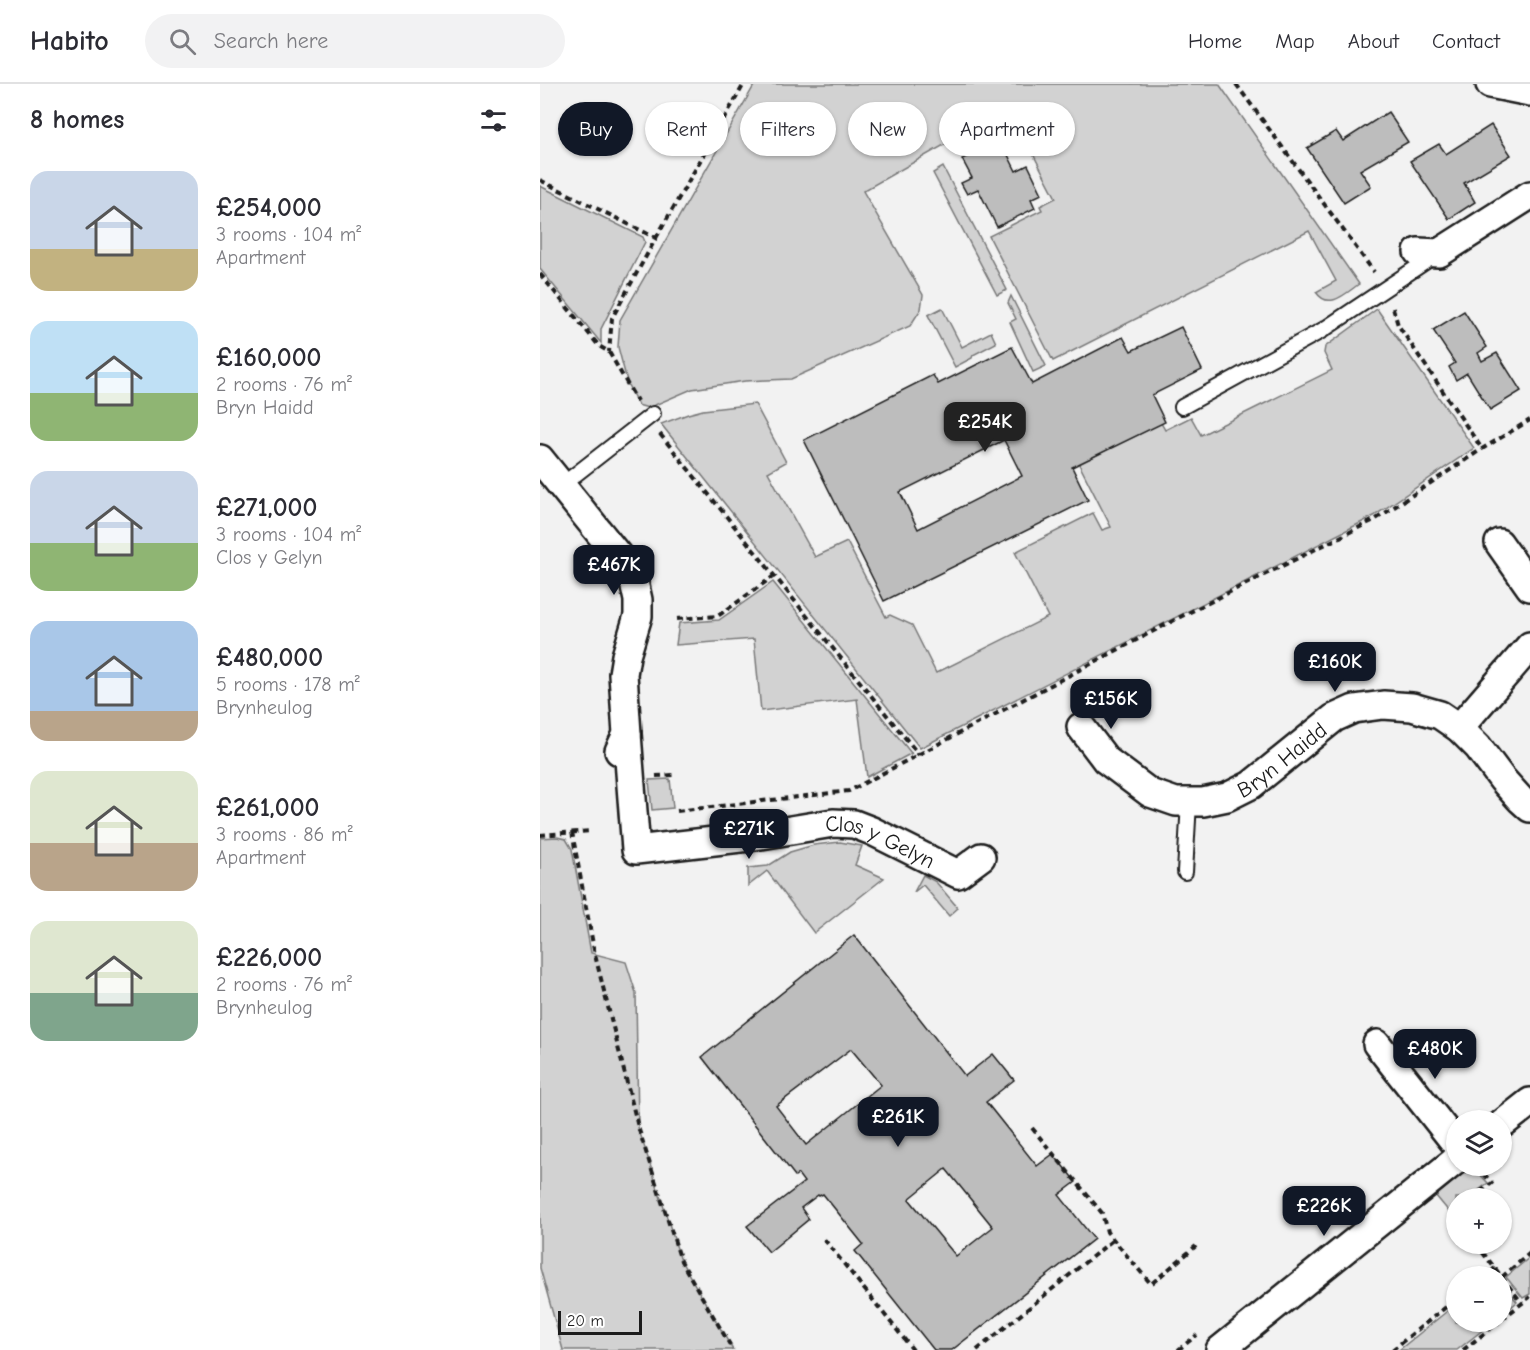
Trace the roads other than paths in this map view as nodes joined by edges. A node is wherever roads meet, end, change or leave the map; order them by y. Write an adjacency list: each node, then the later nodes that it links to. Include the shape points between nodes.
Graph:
1 (1490, 84): 2 (street)
2 (1530, 92)
3 (1530, 195): 4 (street)
4 (1428, 252): 5 (lane, via 1386,289 1323,330)
5 (1182, 407)
6 (650, 416): 8 (lane)
7 (540, 459): 8 (street)
8 (562, 485): 16 (street, Clos y Gelyn, via 628,568 638,600 638,616 623,674 622,745 636,850 833,823 854,824 872,831 958,874)
9 (1499, 543): 10 (street)
10 (1530, 587)
11 (1530, 646): 13 (street)
12 (1081, 728): 14 (street, Bryn Haidd, via 1097,768 1150,794)
13 (1459, 728): 14 (street, Bryn Haidd, via 1440,715 1412,707 1354,709 1334,718 1251,785 1227,797); 15 (street, Bryn Haidd)
14 (1189, 802): 17 (lane)
15 (1530, 808)
16 (981, 857)
17 (1185, 872)
18 (1377, 1044): 21 (street)
19 (1530, 1102): 20 (street)
20 (1512, 1116)
21 (1446, 1131)
22 (1446, 1169): 23 (street)
23 (1220, 1350)

